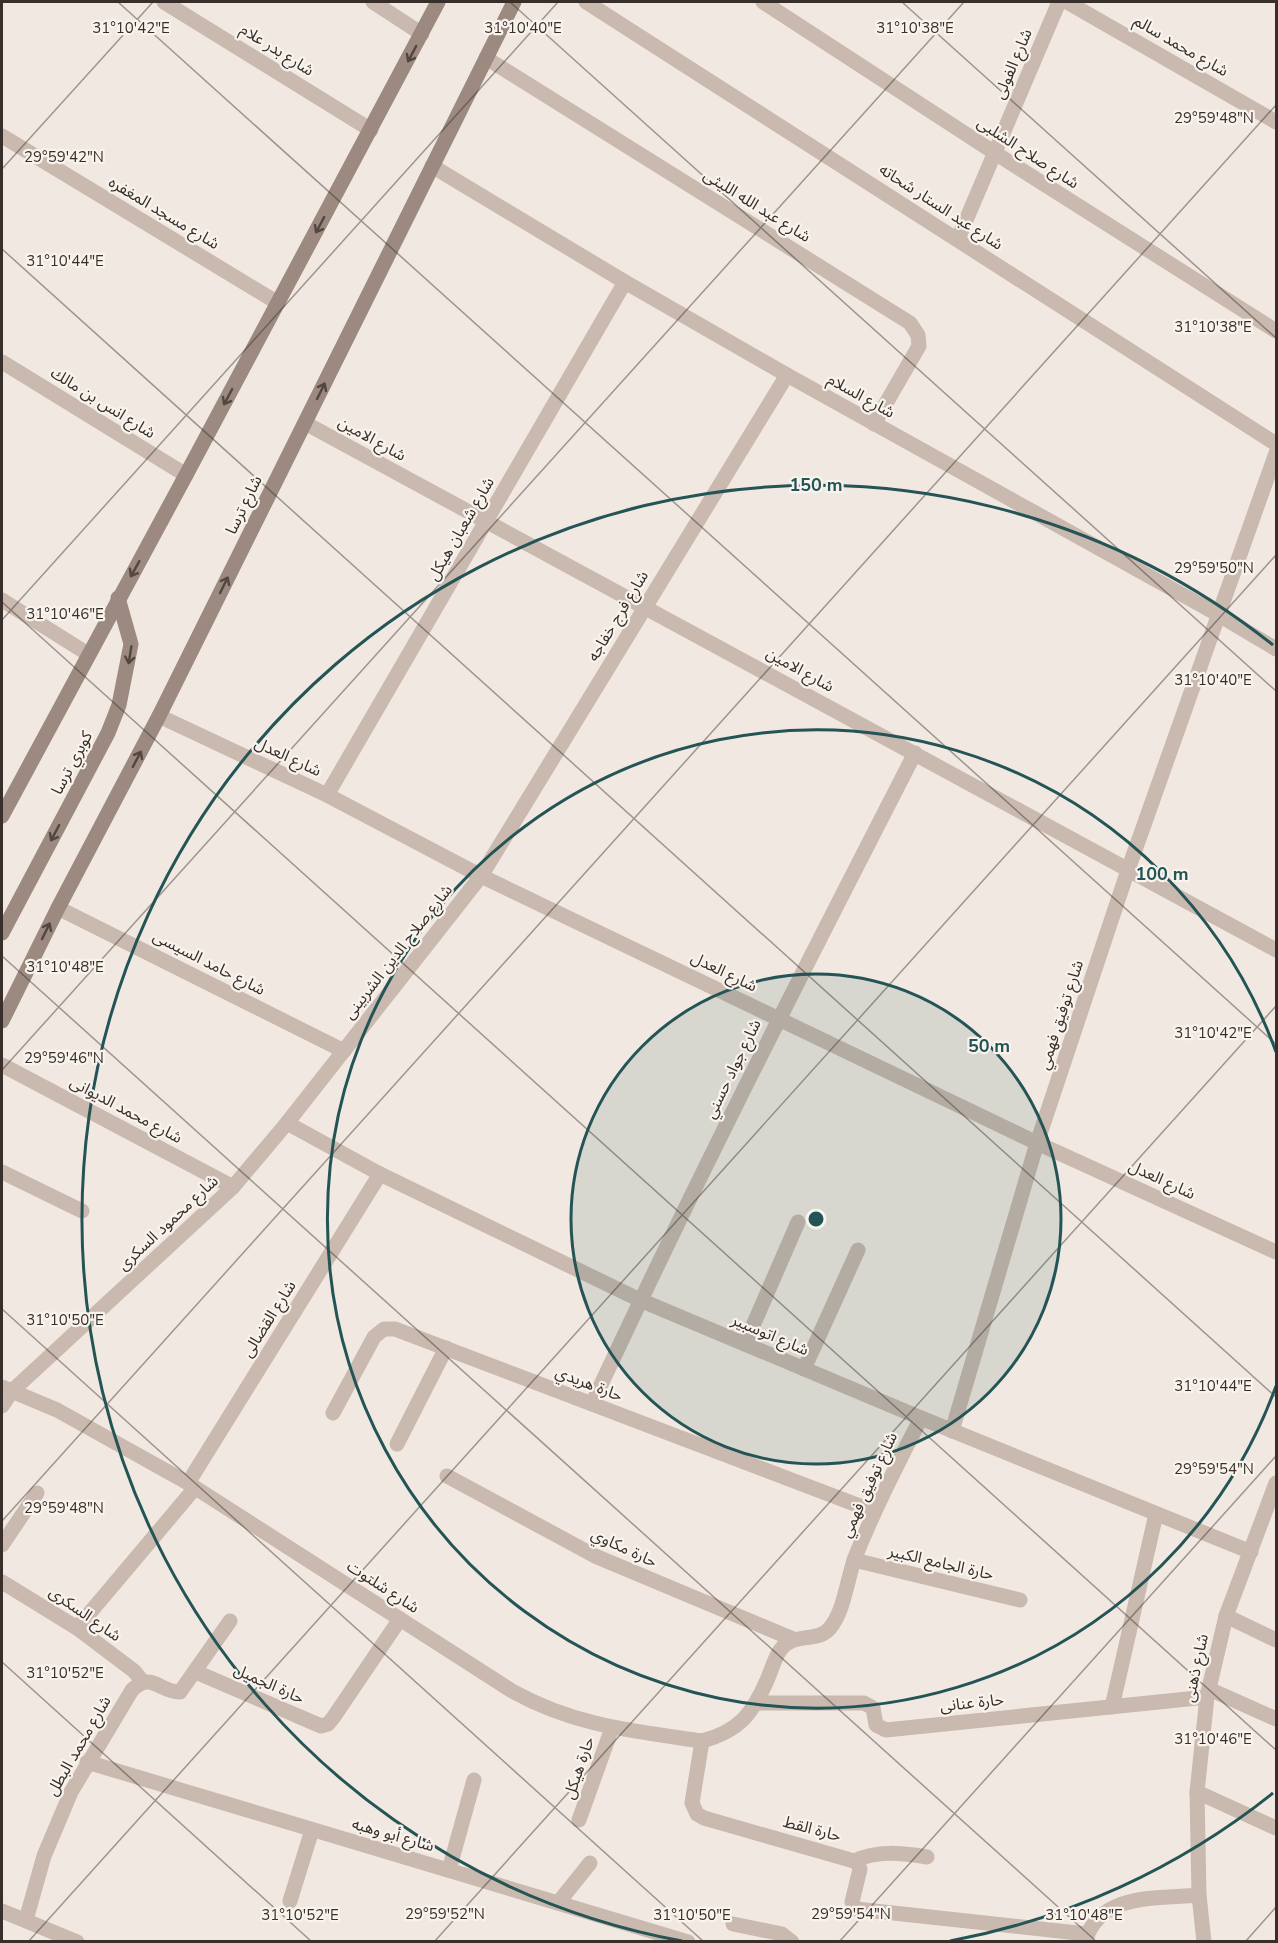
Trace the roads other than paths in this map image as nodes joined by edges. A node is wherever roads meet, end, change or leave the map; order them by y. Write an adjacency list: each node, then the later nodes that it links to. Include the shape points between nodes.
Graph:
1 (164, 2): 12 (street, شارع بدر علام)
2 (373, 2): 9 (street)
3 (438, 2): 9 (main road)
4 (514, 2): 10 (main road, شارع ترسا)
5 (586, 2): 16 (street, شارع عبد الستار شحاته)
6 (763, 2): 14 (street, شارع صلاح الشلبى)
7 (1059, 2): 14 (street, شارع الفولى)
8 (1067, 2): 11 (street, شارع محمد سالم)
9 (422, 34): 12 (main road, one-way to 12)
10 (486, 58): 15 (main road, شارع ترسا); 23 (street, شارع عبد الله الليثى, via 910,323 920,346)
11 (1276, 122)
12 (371, 130): 18 (main road, one-way to 18)
13 (2, 136): 18 (street, شارع مسجد المغفره)
14 (995, 153): 16 (street, شارع الفولى); 19 (street, شارع صلاح الشلبى)
15 (432, 166): 17 (street, شارع السلام); 22 (main road, شارع ترسا, one-way to 15)
16 (958, 239): 24 (street, شارع عبد الستار شحاته)
17 (625, 282): 21 (street, شارع السلام); 27 (street, شارع شعبان هيكل)
18 (278, 303): 26 (main road, one-way to 26)
19 (1276, 331)
20 (2, 362): 26 (street, شارع انس بن مالك)
21 (787, 375): 23 (street, شارع السلام); 30 (street, شارع فرج خفاجه)
22 (305, 423): 27 (street, شارع الامين); 34 (main road, شارع ترسا, one-way to 22)
23 (874, 424): 31 (street, شارع السلام)
24 (1276, 444)
25 (1276, 453): 31 (street, شارع توفيق فهمي)
26 (186, 475): 28 (main road, one-way to 28)
27 (486, 521): 30 (street, شارع الامين); 36 (street, شارع شعبان هيكل)
28 (118, 598): 33 (main road); 41 (main road, كوبري ترسا, one-way to 41, via 131,644 119,705)
29 (2, 600): 33 (street)
30 (645, 607): 35 (street, شارع الامين); 39 (street, شارع فرج خفاجه)
31 (1219, 615): 32 (street, شارع السلام); 38 (street, شارع توفيق فهمي)
32 (1276, 649)
33 (88, 654): 37 (main road)
34 (159, 716): 36 (street, شارع العدل); 40 (main road, شارع ترسا, one-way to 34)
35 (915, 753): 38 (street, شارع الامين); 43 (street, شارع جواد حسني)
36 (327, 795): 39 (street, شارع العدل)
37 (2, 816)
38 (1128, 870): 42 (street, شارع الامين); 48 (street, شارع توفيق فهمي)
39 (481, 876): 43 (street, شارع العدل); 45 (street, شارع صلاح الدين الشربينى)
40 (58, 908): 44 (main road, شارع ترسا, one-way to 40); 45 (street, شارع حامد السيسى)
41 (2, 933)
42 (1276, 950)
43 (778, 1018): 48 (street, شارع العدل); 56 (street, شارع جواد حسني)
44 (2, 1022)
45 (344, 1051): 47 (street, شارع محمود السكرى)
46 (2, 1065): 51 (street, شارع محمد الديوانى)
47 (287, 1123): 50 (street, شارع اتوسبير); 51 (street, شارع محمود السكرى)
48 (1037, 1143): 55 (street, شارع العدل); 65 (street, شارع توفيق فهمي)
49 (2, 1172): 52 (street)
50 (380, 1174): 56 (street, شارع اتوسبير); 69 (street, شارع القضالى)
51 (233, 1187): 60 (street, شارع محمود السكرى)
52 (82, 1211)
53 (798, 1222): 57 (street)
54 (858, 1250): 59 (street)
55 (1276, 1252)
56 (640, 1300): 57 (street, شارع اتوسبير); 61 (street, شارع جواد حسني)
57 (745, 1344): 59 (street, شارع اتوسبير)
58 (446, 1348): 61 (street, حارة هريدي); 63 (street, حارة هريدي, via 395,1329 384,1329 374,1337); 66 (street)
59 (804, 1369): 64 (street, شارع اتوسبير)
60 (7, 1389): 62 (street, شارع محمود السكرى); 69 (street, شارع شلتوت, via 57,1410)
61 (592, 1404): 71 (street, حارة هريدي)
62 (2, 1406)
63 (333, 1413)
64 (921, 1418): 65 (street, شارع اتوسبير); 71 (street, شارع توفيق فهمي)
65 (952, 1431): 72 (street, شارع اتوسبير)
66 (396, 1444)
67 (447, 1476): 82 (street, حارة مكاوي, via 595,1556)
68 (1276, 1483): 74 (street, شارع ذهنى)
69 (191, 1486): 79 (street, شارع شلتوت); 81 (street, شارع القضالى)
70 (37, 1493): 73 (street)
71 (873, 1511): 75 (street, شارع توفيق فهمي)
72 (1156, 1514): 74 (street, شارع اتوسبير); 88 (street)
73 (2, 1545)
74 (1251, 1552): 78 (street, شارع ذهنى)
75 (854, 1560): 77 (street, حارة الجامع الكبير); 82 (street, شارع توفيق فهمي, via 837,1619 828,1631)
76 (2, 1582): 81 (street, شارع السكرى)
77 (1020, 1600)
78 (1226, 1616): 83 (street); 86 (street, شارع ذهنى)
79 (400, 1619): 84 (street, حارة الجميل, via 328,1724 321,1726); 90 (street, شارع شلتوت, via 540,1706)
80 (230, 1622): 84 (street)
81 (77, 1628): 85 (street, شارع السكرى)
82 (793, 1639): 87 (street, via 777,1656)
83 (1276, 1640)
84 (196, 1672): 85 (street, via 180,1692)
85 (143, 1682): 92 (street, شارع محمد البطل, via 132,1690)
86 (1208, 1693): 88 (street, حارة عنانى); 89 (street); 94 (street, شارع ذهنى)
87 (757, 1703): 88 (street, حارة عنانى, via 869,1704 876,1725 886,1730); 91 (street, شارع شلتوت, via 732,1729)
88 (1112, 1707)
89 (1276, 1719)
90 (612, 1728): 91 (street, شارع شلتوت); 95 (street, حارة هيكل)
91 (702, 1741): 99 (street, حارة القط, via 692,1803 697,1814)
92 (87, 1762): 97 (street, شارع أبو وهبه); 106 (street, شارع محمد البطل, via 44,1856)
93 (474, 1780): 101 (street)
94 (1197, 1792): 96 (street); 102 (street, شارع ذهنى)
95 (579, 1820)
96 (1276, 1828)
97 (312, 1830): 101 (street, شارع أبو وهبه); 103 (street)
98 (927, 1857): 99 (street, via 886,1853 869,1854)
99 (854, 1861): 108 (street, حارة القط, via 860,1869 852,1902 856,1910)
100 (590, 1863): 104 (street)
101 (448, 1870): 104 (street, شارع أبو وهبه)
102 (1199, 1895): 108 (street, via 1127,1901 1099,1916); 112 (street, شارع ذهنى)
103 (290, 1901)
104 (558, 1903): 110 (street, شارع أبو وهبه)
105 (2, 1911): 106 (street)
106 (26, 1920): 109 (street)
107 (733, 1924): 111 (street, via 782,1934)
108 (1086, 1938)
109 (77, 1941)
110 (688, 1941)
111 (792, 1941)
112 (1204, 1941)

